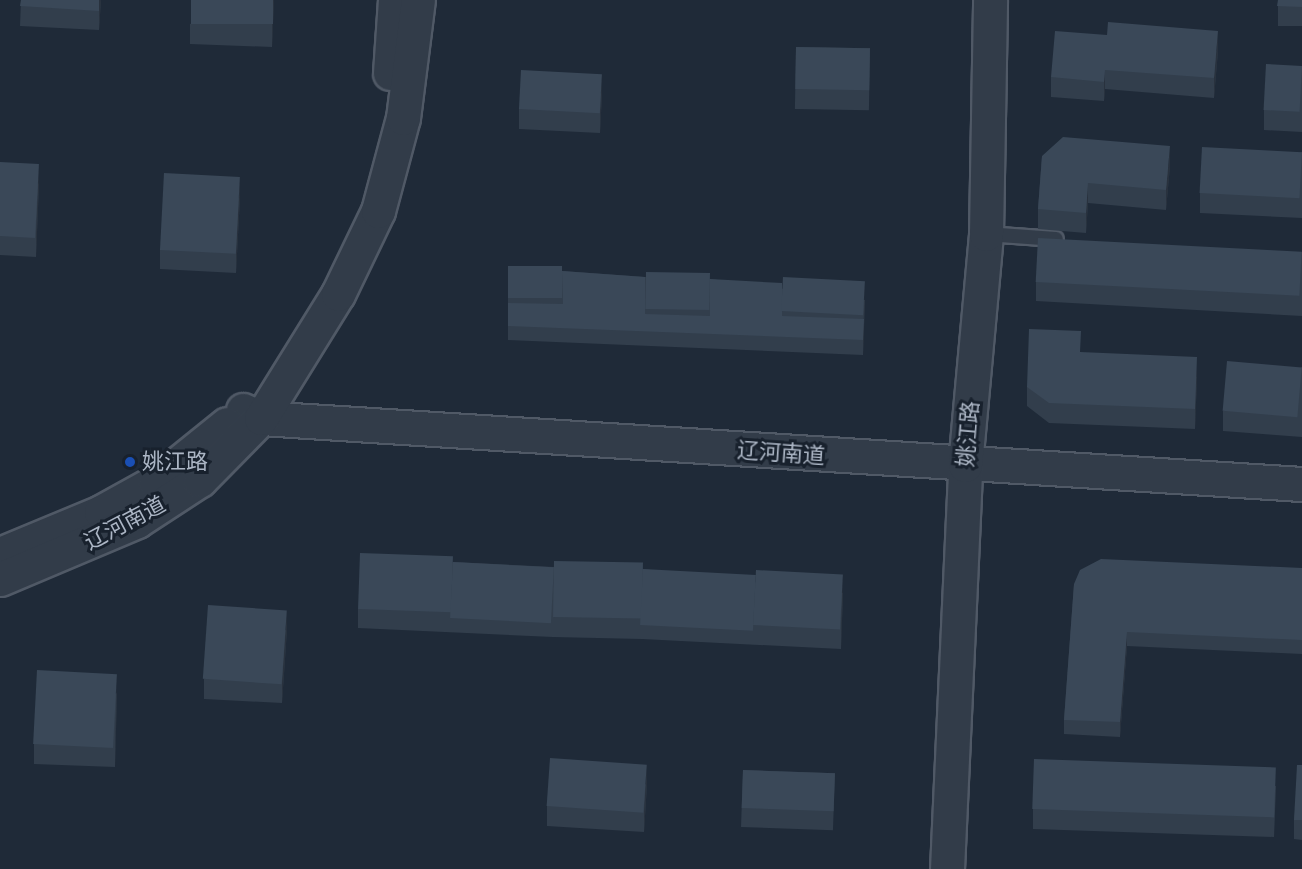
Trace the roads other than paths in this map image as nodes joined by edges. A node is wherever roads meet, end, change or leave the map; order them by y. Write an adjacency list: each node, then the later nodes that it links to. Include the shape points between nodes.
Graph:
1 (395, 0): 6 (street, via 393,56 371,173)
2 (418, 0): 6 (street, via 404,118 378,211 339,294)
3 (990, 0): 4 (street, 姚江路)
4 (986, 234): 5 (lane); 7 (street, 姚江路)
5 (1068, 240)
6 (252, 414): 7 (street, 辽河南道); 9 (street, 辽河南道, via 155,482 101,512); 10 (street, 辽河南道, via 200,480 137,521)
7 (965, 465): 8 (street, 辽河南道); 11 (street, 姚江路)
8 (1302, 484)
9 (0, 554)
10 (0, 579)
11 (947, 869)

